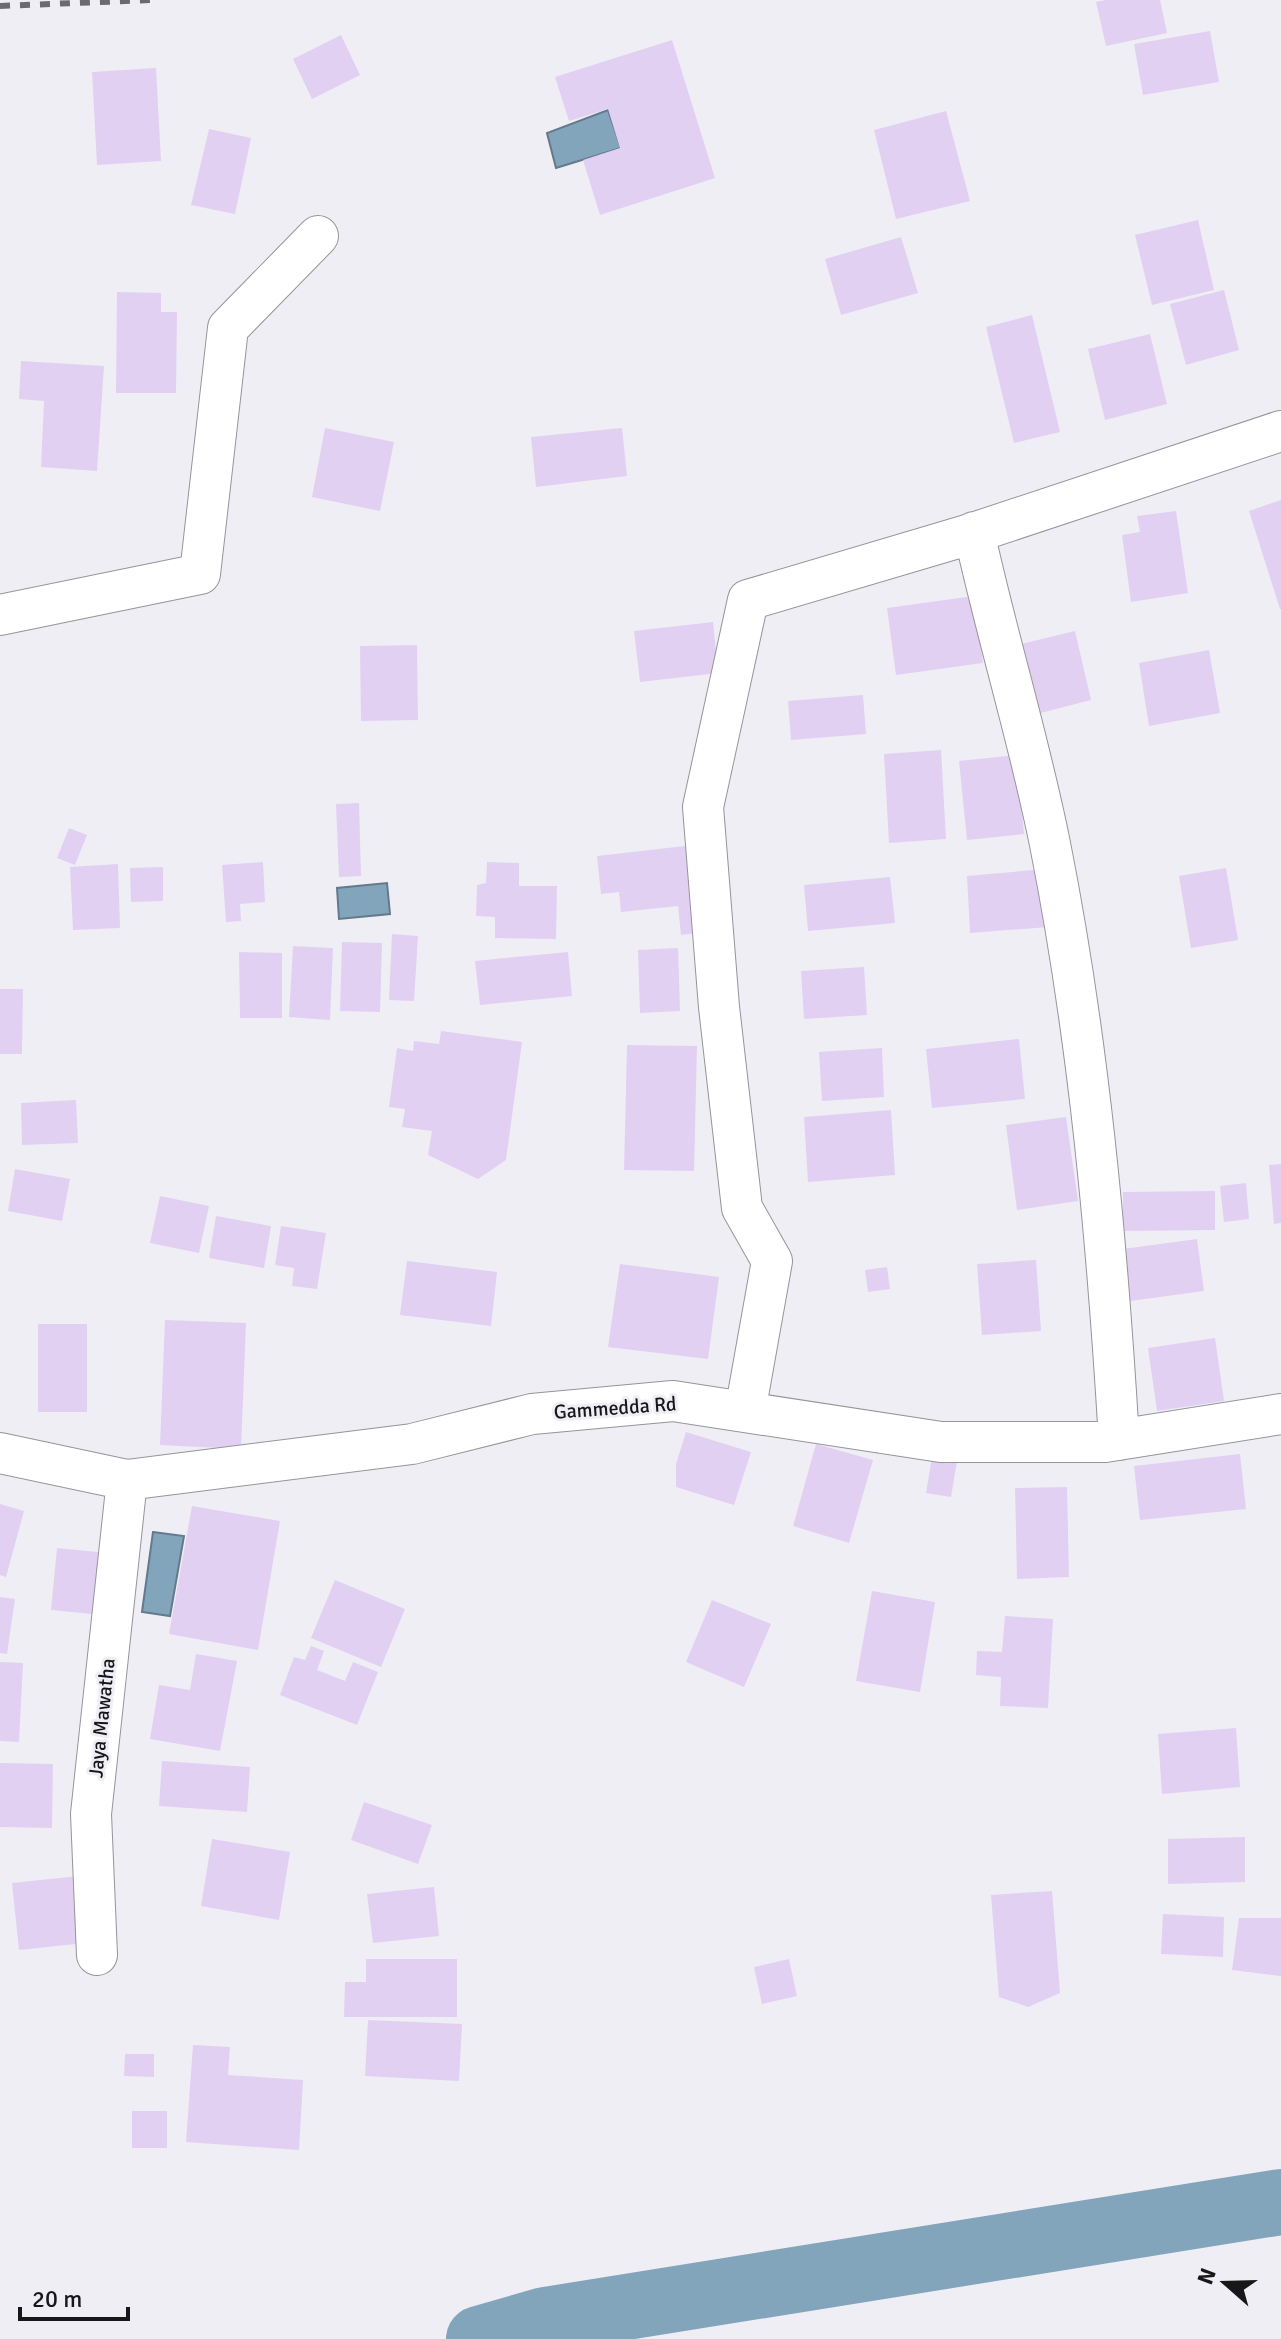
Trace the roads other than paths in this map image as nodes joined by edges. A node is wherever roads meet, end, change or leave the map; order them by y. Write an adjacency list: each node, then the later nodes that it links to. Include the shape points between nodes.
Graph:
1 (318, 236): 4 (street, via 228,328 200,574)
2 (1281, 431): 3 (street)
3 (974, 532): 5 (street, via 748,600 703,807 742,1208 772,1261); 7 (street, via 1050,844 1085,1054)
4 (0, 615)
5 (745, 1412): 7 (street, Gammedda Rd, via 941,1442); 9 (street, Gammedda Rd, via 673,1401 532,1414 412,1444)
6 (1281, 1414): 7 (street, Gammedda Rd)
7 (1119, 1440)
8 (0, 1453): 9 (street, Gammedda Rd)
9 (127, 1480): 10 (street, Jaya Mawatha, via 91,1814)
10 (97, 1955)

